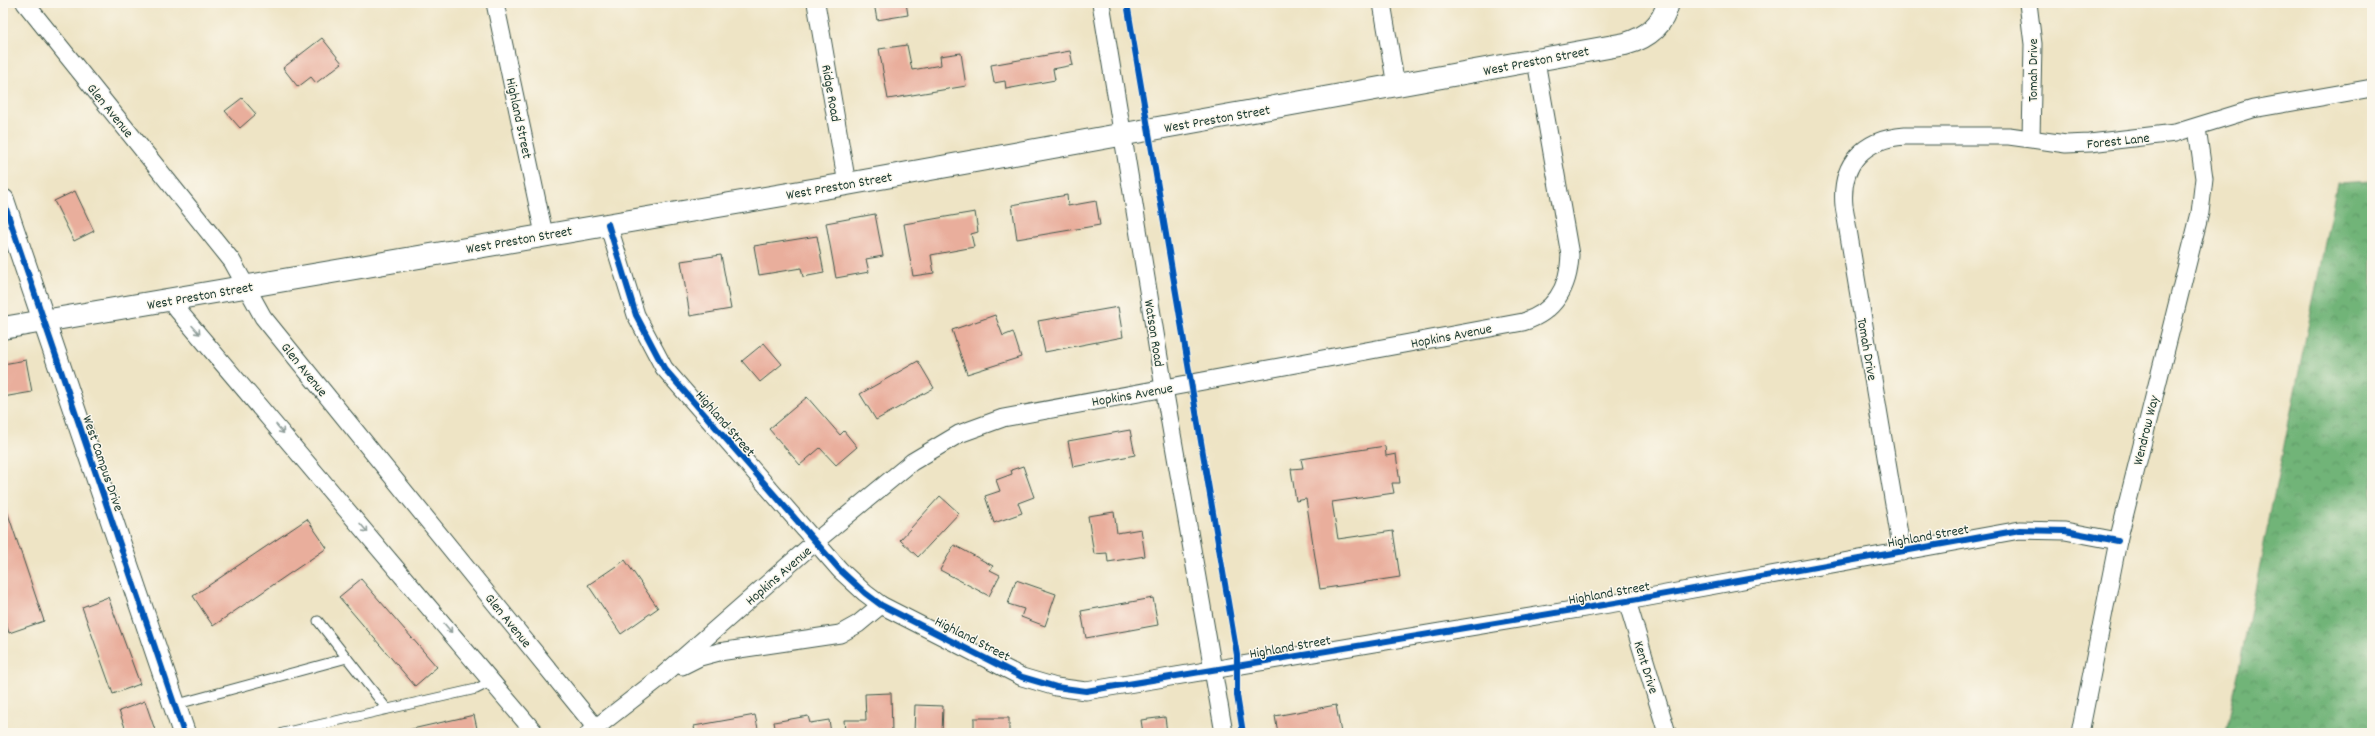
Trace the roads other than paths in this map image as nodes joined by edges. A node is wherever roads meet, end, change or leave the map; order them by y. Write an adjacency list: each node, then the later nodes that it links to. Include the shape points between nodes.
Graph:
1 (25, 3): 19 (street, Glen Avenue, via 232,261)
2 (495, 3): 18 (street, Highland Street)
3 (816, 3): 15 (street, Ridge Road)
4 (1101, 3): 12 (street, Watson Road)
5 (1382, 3): 9 (street)
6 (2028, 3): 13 (street, Tomah Drive, via 2033,44)
7 (1666, 10): 8 (street, West Preston Street, via 1651,31 1635,41)
8 (1536, 61): 9 (street, West Preston Street); 23 (street, Hopkins Avenue, via 1570,255 1565,286 1552,305 1534,319 1523,322)
9 (1396, 86): 12 (street, West Preston Street)
10 (2372, 88): 11 (street, Forest Lane, via 2253,109)
11 (2197, 128): 13 (street, Forest Lane, via 2175,133 2076,144); 24 (street, Wendrow Way, via 2204,178 2200,213)
12 (1124, 134): 15 (street, West Preston Street); 23 (street, Watson Road)
13 (2031, 138): 14 (street, Forest Lane, via 1897,136 1882,140)
14 (1863, 152): 26 (street, Tomah Drive, via 1846,173 1843,188 1844,206)
15 (847, 184): 17 (street, West Preston Street)
16 (3, 200): 21 (street, West Campus Drive)
17 (608, 224): 18 (street, West Preston Street); 25 (street, Highland Street, via 631,302 656,356 687,397)
18 (544, 234): 19 (street, West Preston Street)
19 (246, 288): 20 (street, West Preston Street); 36 (street, Glen Avenue, via 263,317)
20 (170, 301): 21 (street, West Preston Street); 33 (street, one-way to 33)
21 (43, 321): 22 (street, West Preston Street); 34 (street, West Campus Drive)
22 (3, 328)
23 (1164, 388): 25 (street, Hopkins Avenue, via 1003,418 959,434 912,462); 31 (street, Watson Road)
24 (2118, 541): 26 (street, Highland Street, via 2065,531 2033,529); 42 (street, Wendrow Way)
25 (815, 542): 28 (street, Highland Street, via 849,579); 32 (street, Hopkins Avenue)
26 (1902, 552): 27 (street, Highland Street)
27 (1627, 601): 31 (street, Highland Street); 41 (street, Kent Drive)
28 (882, 604): 31 (street, Highland Street, via 1022,677 1056,687 1086,691); 32 (street, Hopkins Avenue, via 858,624 840,634 719,652 700,657)
29 (318, 621): 30 (lane)
30 (347, 658): 34 (lane); 35 (lane)
31 (1213, 671): 40 (street, Watson Road)
32 (661, 677): 36 (street, Hopkins Avenue)
33 (492, 681): 35 (lane, via 476,689); 39 (street)
34 (174, 705): 37 (street, West Campus Drive)
35 (387, 710): 38 (lane)
36 (593, 730)
37 (184, 733)
38 (283, 733)
39 (535, 733)
40 (1224, 733)
41 (1667, 733)
42 (2080, 733)

